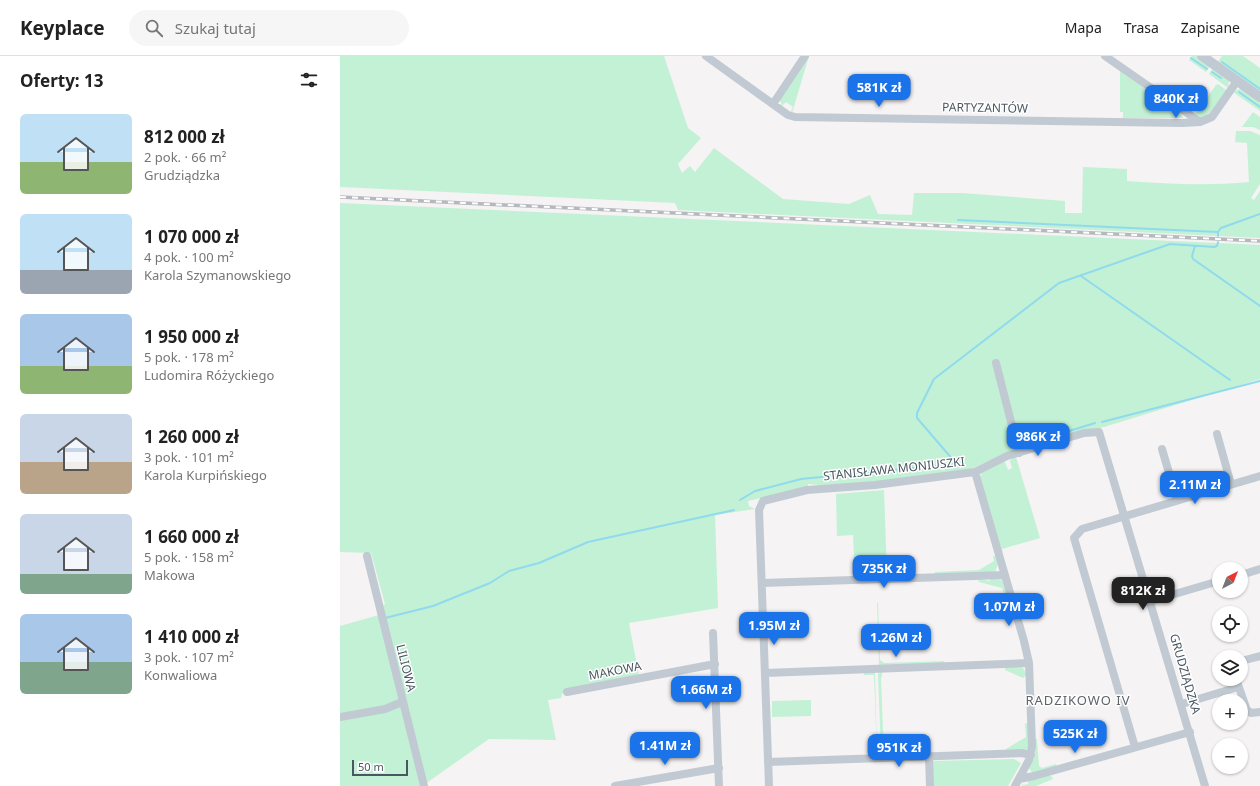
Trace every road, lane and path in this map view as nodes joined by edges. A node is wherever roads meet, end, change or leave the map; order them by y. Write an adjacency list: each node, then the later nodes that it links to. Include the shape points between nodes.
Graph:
1 (706, 56): 7 (street, PARTYZANTÓW)
2 (805, 56): 7 (street)
3 (1105, 56): 8 (street)
4 (1202, 56): 5 (street)
5 (1237, 81): 6 (street); 8 (street, via 1212,117)
6 (1260, 97)
7 (773, 104): 8 (street, PARTYZANTÓW, via 795,117)
8 (1200, 122)
9 (996, 363): 13 (street)
10 (1099, 432): 13 (street, STANISŁAWA MONIUSZKI, via 1084,433); 18 (street, GRUDZIĄDZKA)
11 (1217, 434): 16 (street)
12 (1162, 449): 17 (street)
13 (1019, 452): 14 (street, STANISŁAWA MONIUSZKI, via 996,460)
14 (975, 472): 22 (street); 23 (street, STANISŁAWA MONIUSZKI, via 874,485 807,490 764,500 760,504)
15 (1260, 476): 16 (street)
16 (1231, 484): 17 (street)
17 (1177, 500): 18 (street)
18 (1124, 516): 25 (street, GRUDZIĄDZKA); 40 (street, via 1082,529 1074,538)
19 (367, 556): 35 (street, LILIOWA)
20 (1260, 569): 21 (street)
21 (1248, 573)
22 (1004, 575): 23 (street); 29 (street)
23 (762, 583): 31 (street)
24 (1212, 583): 25 (street)
25 (1151, 601): 36 (street, GRUDZIĄDZKA)
26 (714, 633): 30 (street)
27 (1260, 656): 28 (street)
28 (1248, 659)
29 (1028, 663): 31 (street); 41 (street)
30 (715, 664): 34 (street, MAKOWA); 44 (street)
31 (765, 672): 43 (street)
32 (1229, 686): 36 (street)
33 (1238, 686): 37 (street, via 1247,710 1251,713)
34 (567, 692)
35 (402, 702): 38 (street, via 385,709); 46 (street, LILIOWA)
36 (1182, 704): 39 (street, GRUDZIĄDZKA)
37 (1260, 712)
38 (340, 717)
39 (1190, 732): 40 (street); 51 (street, GRUDZIĄDZKA)
40 (1135, 747): 45 (street)
41 (1031, 755): 42 (street, via 1022,753); 45 (street)
42 (929, 757): 43 (street); 50 (street)
43 (768, 762): 49 (street)
44 (719, 768): 47 (street); 48 (street)
45 (1017, 782)
46 (424, 786)
47 (615, 786)
48 (719, 786)
49 (769, 786)
50 (930, 786)
51 (1205, 786)

